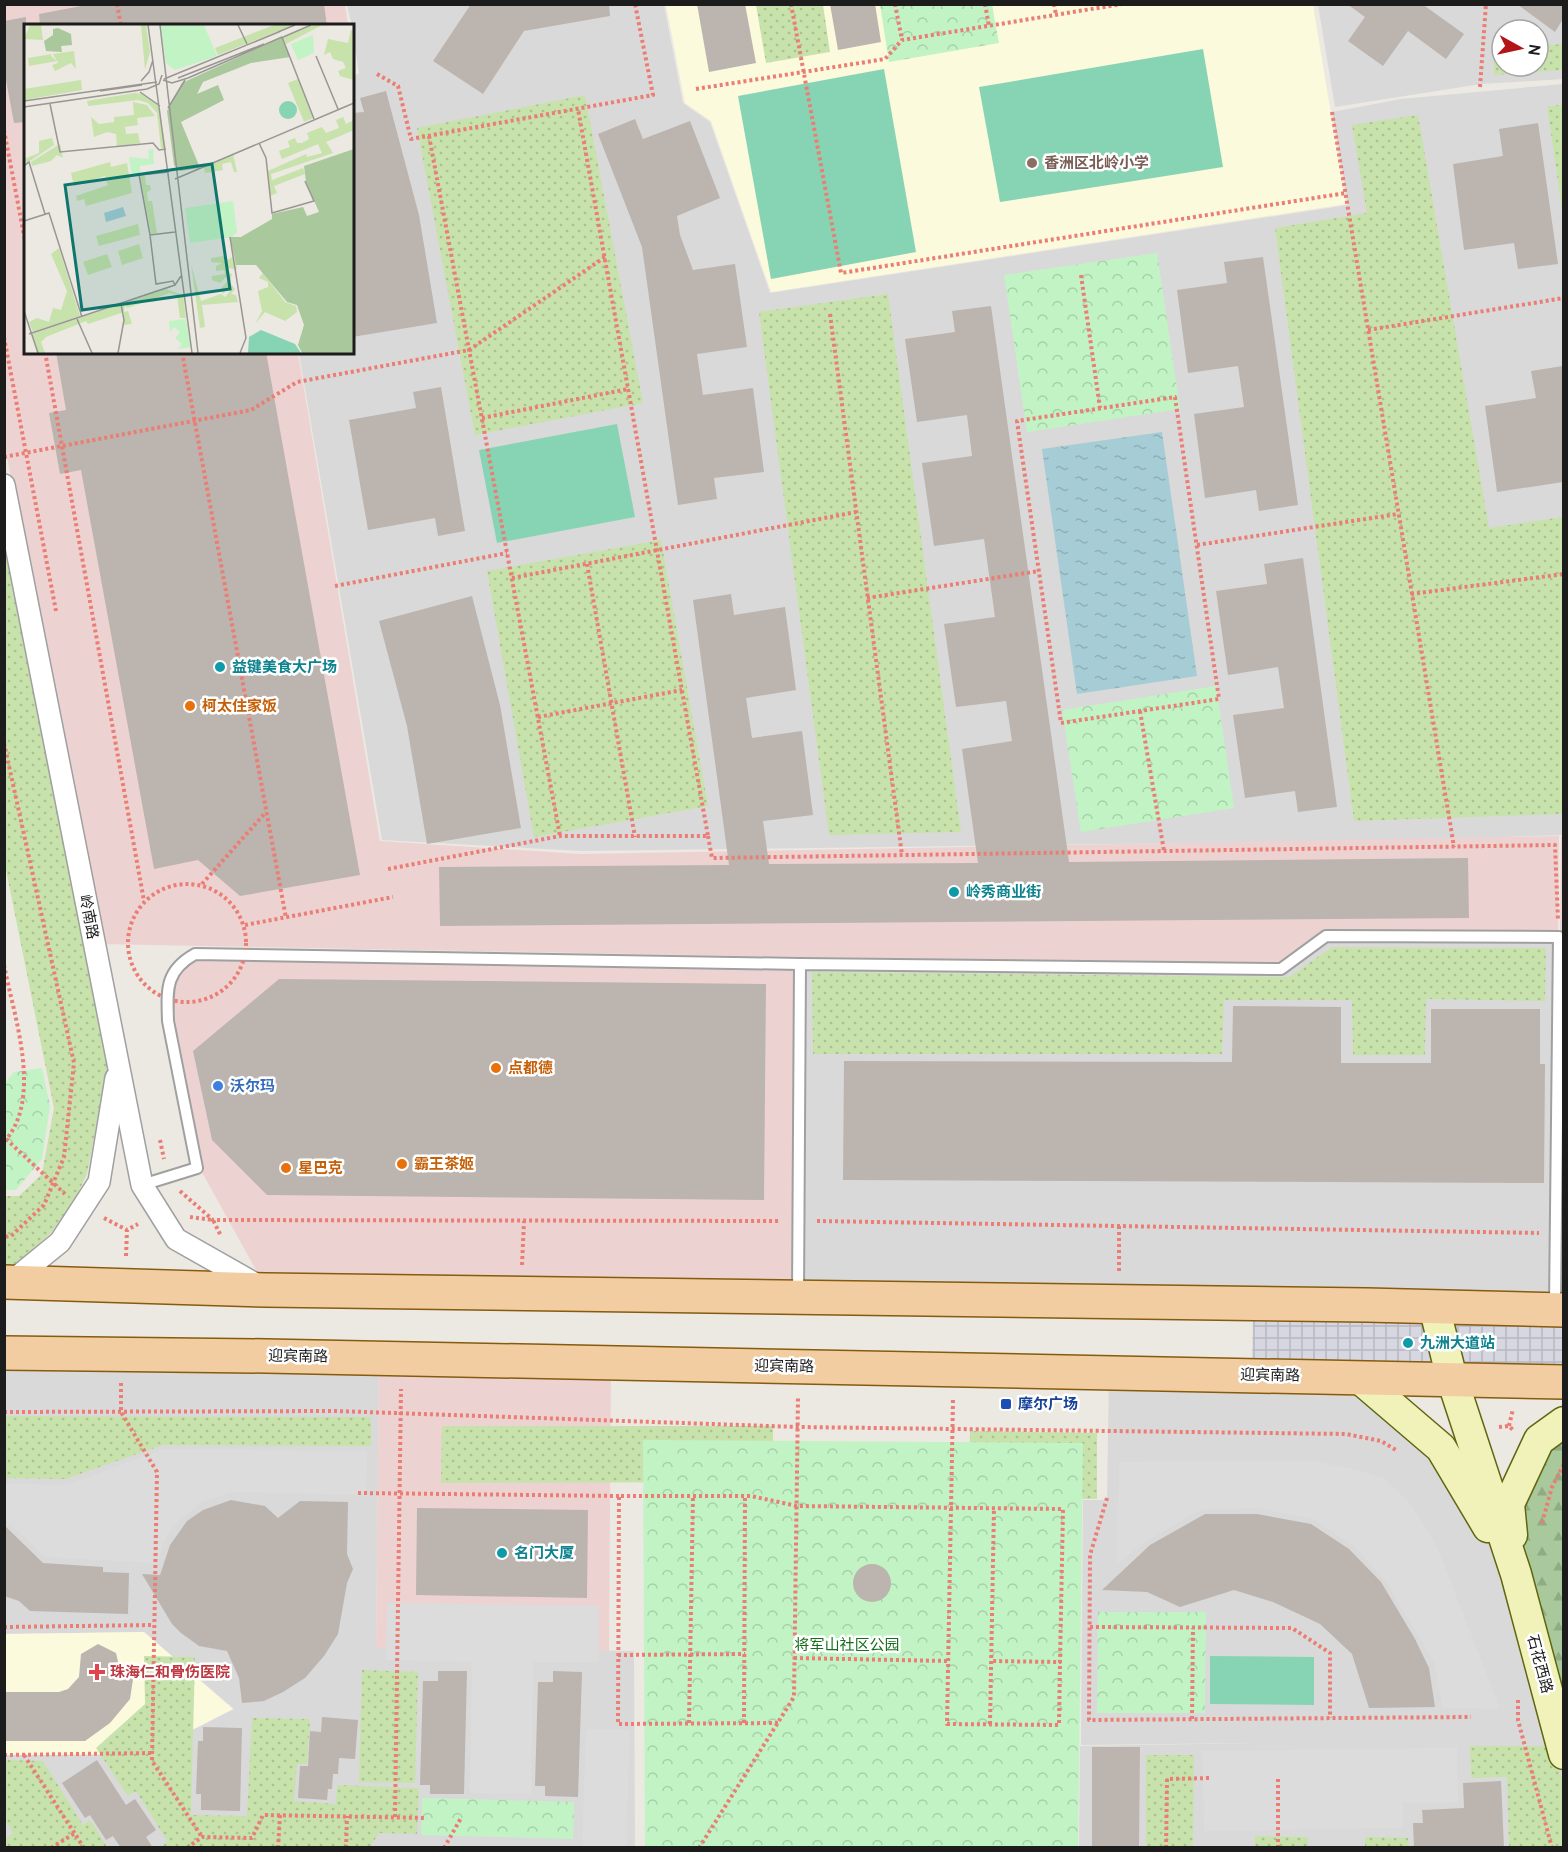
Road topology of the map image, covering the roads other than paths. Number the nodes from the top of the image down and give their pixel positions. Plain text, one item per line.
1 (4, 485) edge
2 (800, 964) junction
3 (118, 1066) junction
4 (142, 1185) junction
5 (8, 1282) edge
6 (266, 1290) junction
7 (798, 1298) junction
8 (1434, 1306) junction
9 (1559, 1310) edge
10 (4, 1353) edge
11 (1358, 1377) junction
12 (1452, 1379) junction
13 (1563, 1382) edge
14 (1563, 1422) edge
15 (1516, 1574) junction
16 (1563, 1754) edge

1 - 3 street, 岭南路
2 - 4 lane
2 - 7 lane
2 - 9 lane
3 - 4 street, 岭南路
3 - 5 street
4 - 6 street, 岭南路
5 - 6 main road
6 - 7 main road
7 - 8 main road
8 - 9 main road
8 - 12 main road
10 - 11 main road, 迎宾南路
11 - 12 main road, 迎宾南路
11 - 15 main road
12 - 13 main road, 迎宾南路
12 - 15 main road
14 - 15 main road
15 - 16 main road, 石花西路

